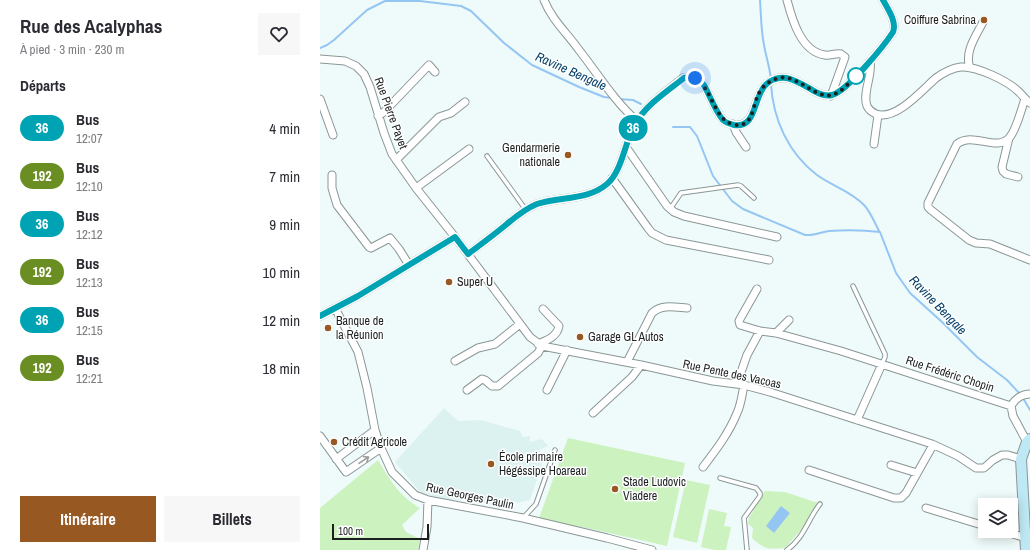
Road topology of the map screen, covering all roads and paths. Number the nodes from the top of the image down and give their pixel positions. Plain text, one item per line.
1 (544, 0) edge
2 (787, 0) edge
3 (883, 0) edge
4 (983, 22) dead end
5 (320, 59) edge
6 (870, 61) junction
7 (970, 68) junction
8 (435, 72) dead end
9 (831, 96) junction
10 (320, 99) edge
11 (1028, 101) edge
12 (465, 102) dead end
13 (878, 115) junction
14 (378, 116) junction
15 (637, 121) junction
16 (733, 124) junction
17 (333, 135) dead end
18 (1009, 138) junction
19 (874, 144) dead end
20 (746, 146) dead end
21 (626, 147) junction
22 (469, 149) dead end
23 (487, 156) dead end
24 (396, 160) junction
25 (332, 175) dead end
26 (1018, 177) dead end
27 (612, 178) junction
28 (416, 188) junction
29 (754, 198) dead end
30 (670, 209) junction
31 (526, 210) junction
32 (455, 237) junction
33 (777, 237) dead end
34 (468, 254) junction
35 (769, 260) dead end
36 (1030, 260) edge
37 (409, 264) junction
38 (853, 286) dead end
39 (757, 289) dead end
40 (335, 308) junction
41 (543, 308) dead end
42 (686, 308) dead end
43 (320, 316) edge
44 (790, 320) dead end
45 (520, 324) junction
46 (760, 331) junction
47 (776, 333) junction
48 (540, 345) junction
49 (567, 350) junction
50 (455, 361) dead end
51 (627, 362) junction
52 (882, 364) junction
53 (641, 365) junction
54 (741, 385) junction
55 (467, 390) dead end
56 (547, 390) dead end
57 (1028, 394) edge
58 (1012, 404) junction
59 (593, 413) dead end
60 (857, 420) junction
61 (375, 430) junction
62 (320, 436) edge
63 (1028, 441) edge
64 (933, 445) junction
65 (381, 448) junction
66 (554, 450) dead end
67 (336, 458) junction
68 (1021, 459) junction
69 (892, 465) dead end
70 (703, 467) dead end
71 (809, 470) dead end
72 (917, 473) junction
73 (720, 478) dead end
74 (428, 500) junction
75 (820, 504) dead end
76 (926, 508) dead end
77 (524, 518) junction
78 (978, 524) edge
79 (1018, 536) edge
80 (1026, 538) junction
81 (423, 550) edge
82 (652, 550) edge
83 (747, 550) edge
84 (787, 550) edge
85 (1026, 550) edge

1 - 15 street
2 - 9 street
3 - 6 street
4 - 7 street
5 - 14 street, Rue Pierre Payet
6 - 9 street
6 - 13 street
7 - 11 street
7 - 13 street
8 - 14 street
9 - 16 street
10 - 17 street
11 - 18 street
12 - 24 street
13 - 19 street
14 - 24 street, Rue Pierre Payet
15 - 16 street
15 - 21 street
16 - 20 street
18 - 26 street
18 - 36 street
21 - 27 street
21 - 30 street
22 - 28 street
23 - 31 lane
24 - 28 street, Rue Pierre Payet
25 - 37 street
27 - 31 street
27 - 35 street
28 - 32 street, Rue Pierre Payet
29 - 30 lane
30 - 33 street
31 - 34 street
32 - 34 street, Rue Pierre Payet
32 - 37 street
34 - 45 street
37 - 40 street
38 - 52 lane
39 - 46 street, Rue Frédéric Chopin
40 - 43 street
40 - 61 street, Rue Georges Paulin
41 - 48 street
42 - 51 street
44 - 47 street
45 - 48 street
45 - 50 street
46 - 47 street, Rue Frédéric Chopin
46 - 54 street
47 - 52 street, Rue Frédéric Chopin
48 - 49 street, Rue Pente des Vacoas
48 - 55 street
49 - 51 street, Rue Pente des Vacoas
49 - 56 street
51 - 53 street, Rue Pente des Vacoas
52 - 58 street, Rue Frédéric Chopin
52 - 60 street
53 - 54 street, Rue Pente des Vacoas
53 - 59 street
54 - 60 street, Rue Pente des Vacoas
54 - 70 street
57 - 58 street
58 - 63 street
60 - 64 street, Rue Pente des Vacoas
61 - 65 street, Rue Georges Paulin
61 - 67 street
62 - 67 street
63 - 68 main road
64 - 68 street, Rue Pente des Vacoas
64 - 72 street
67 -> 65 street
65 - 74 street, Rue Georges Paulin
66 - 77 lane
68 - 80 main road
69 - 72 street
71 - 72 street
73 - 83 lane
74 - 77 street, Rue Georges Paulin
74 - 81 street
75 - 84 lane
76 - 78 street
77 - 82 street, Rue Georges Paulin
79 - 80 street
80 - 85 main road

